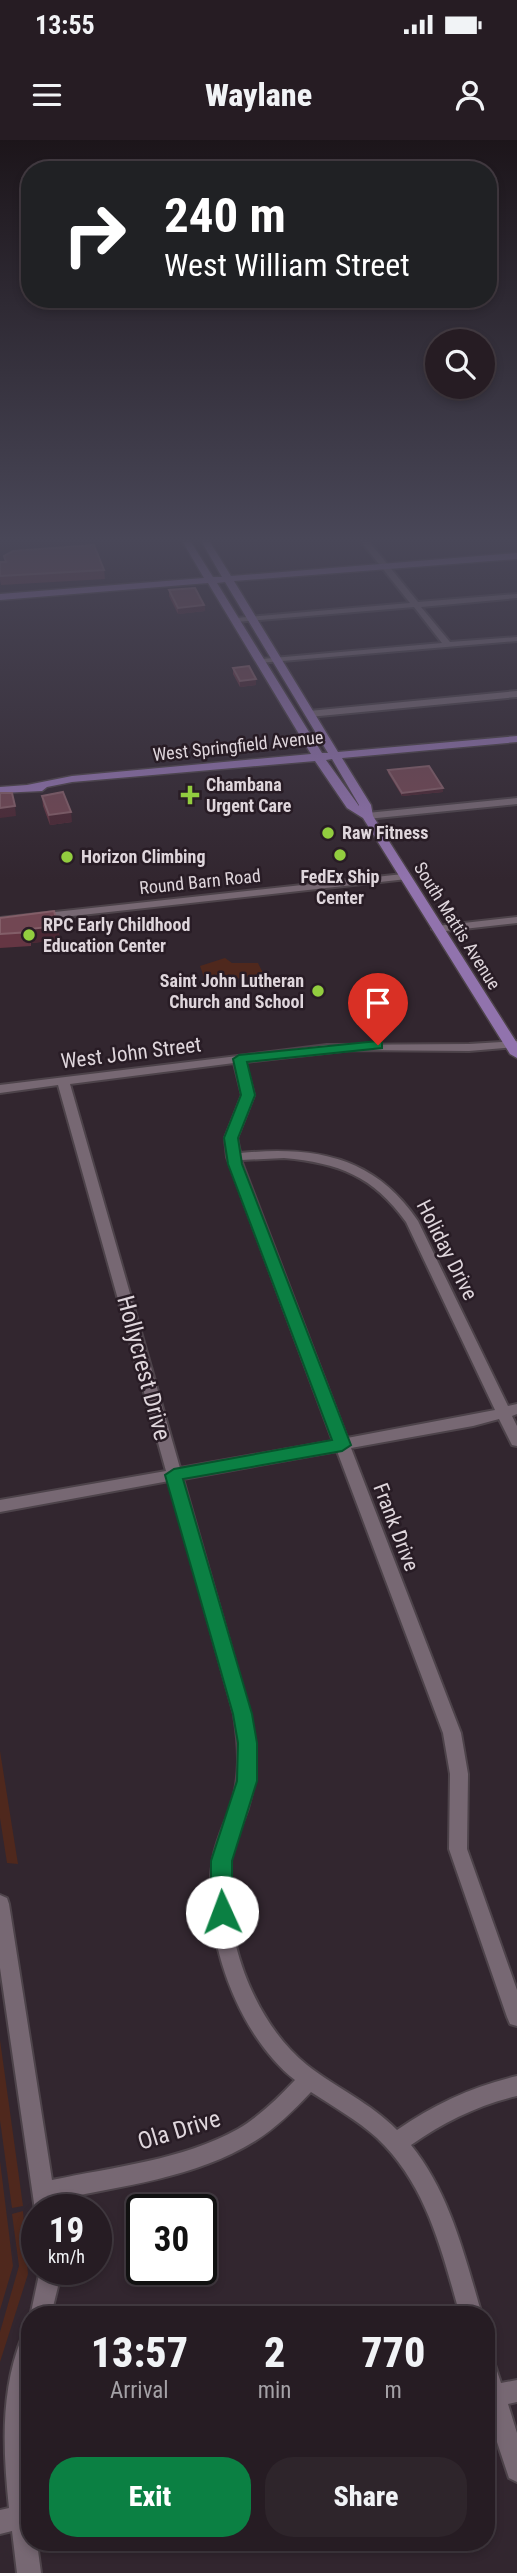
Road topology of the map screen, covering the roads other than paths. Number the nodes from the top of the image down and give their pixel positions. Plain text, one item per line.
1 (257, 653) edge
2 (271, 653) edge
3 (362, 653) edge
4 (276, 660) junction
5 (262, 661) junction
6 (517, 694) edge
7 (309, 714) junction
8 (517, 739) edge
9 (336, 757) junction
10 (319, 759) junction
11 (126, 764) dead end
12 (146, 772) junction
13 (32, 787) junction
14 (0, 790) edge
15 (517, 801) edge
16 (367, 816) junction
17 (403, 877) junction
18 (517, 920) edge
19 (0, 921) edge
20 (437, 929) junction
21 (515, 1048) edge
22 (239, 1059) junction
23 (63, 1081) junction
24 (0, 1089) edge
25 (233, 1157) junction
26 (510, 1412) edge
27 (517, 1441) edge
28 (342, 1445) junction
29 (174, 1475) junction
30 (0, 1506) edge
31 (0, 1904) edge
32 (517, 2017) edge
33 (310, 2079) junction
34 (517, 2086) edge
35 (396, 2143) junction
36 (43, 2194) edge
37 (68, 2194) edge
38 (47, 2285) edge
39 (42, 2306) edge
40 (468, 2306) edge
41 (21, 2378) edge
42 (517, 2390) edge
43 (495, 2396) edge
44 (495, 2411) edge
45 (517, 2470) edge
46 (17, 2518) edge
47 (21, 2536) edge
48 (24, 2551) edge
49 (29, 2573) edge

1 - 5 main road, South Mattis Avenue
2 - 4 main road, South Mattis Avenue
3 - 4 street
4 - 5 street
4 - 7 main road, South Mattis Avenue
5 - 10 main road, South Mattis Avenue
6 - 7 street
7 - 9 main road, South Mattis Avenue
8 - 9 main road, West Springfield Avenue
9 - 10 main road, West Springfield Avenue
9 - 16 main road, South Mattis Avenue
10 - 12 main road, West Springfield Avenue
10 - 13 main road, West Springfield Avenue
10 - 16 main road, South Mattis Avenue
11 - 12 main road
12 - 13 main road, West Springfield Avenue
13 - 14 main road, West Springfield Avenue
15 - 16 street
16 - 17 main road, South Mattis Avenue
17 - 19 street, Round Barn Road
17 - 20 main road, South Mattis Avenue
18 - 20 street
20 - 21 main road, South Mattis Avenue
21 - 22 street, West John Street
22 - 23 street, West John Street
22 - 25 street, Frank Drive
23 - 24 street, West John Street
23 - 29 street, Hollycrest Drive
25 - 26 street, Holiday Drive
25 - 28 street, Frank Drive
26 - 27 street, Holiday Drive
26 - 28 street
28 - 29 street
28 - 32 street, Frank Drive
29 - 30 street
29 - 33 street, Hollycrest Drive
31 - 36 street
33 - 35 street, Hollycrest Drive
33 - 37 street, Ola Drive
34 - 35 street
35 - 40 street, Hollycrest Drive
38 - 39 street
41 - 46 street
42 - 43 street
44 - 45 street
46 - 47 street
48 - 49 street

